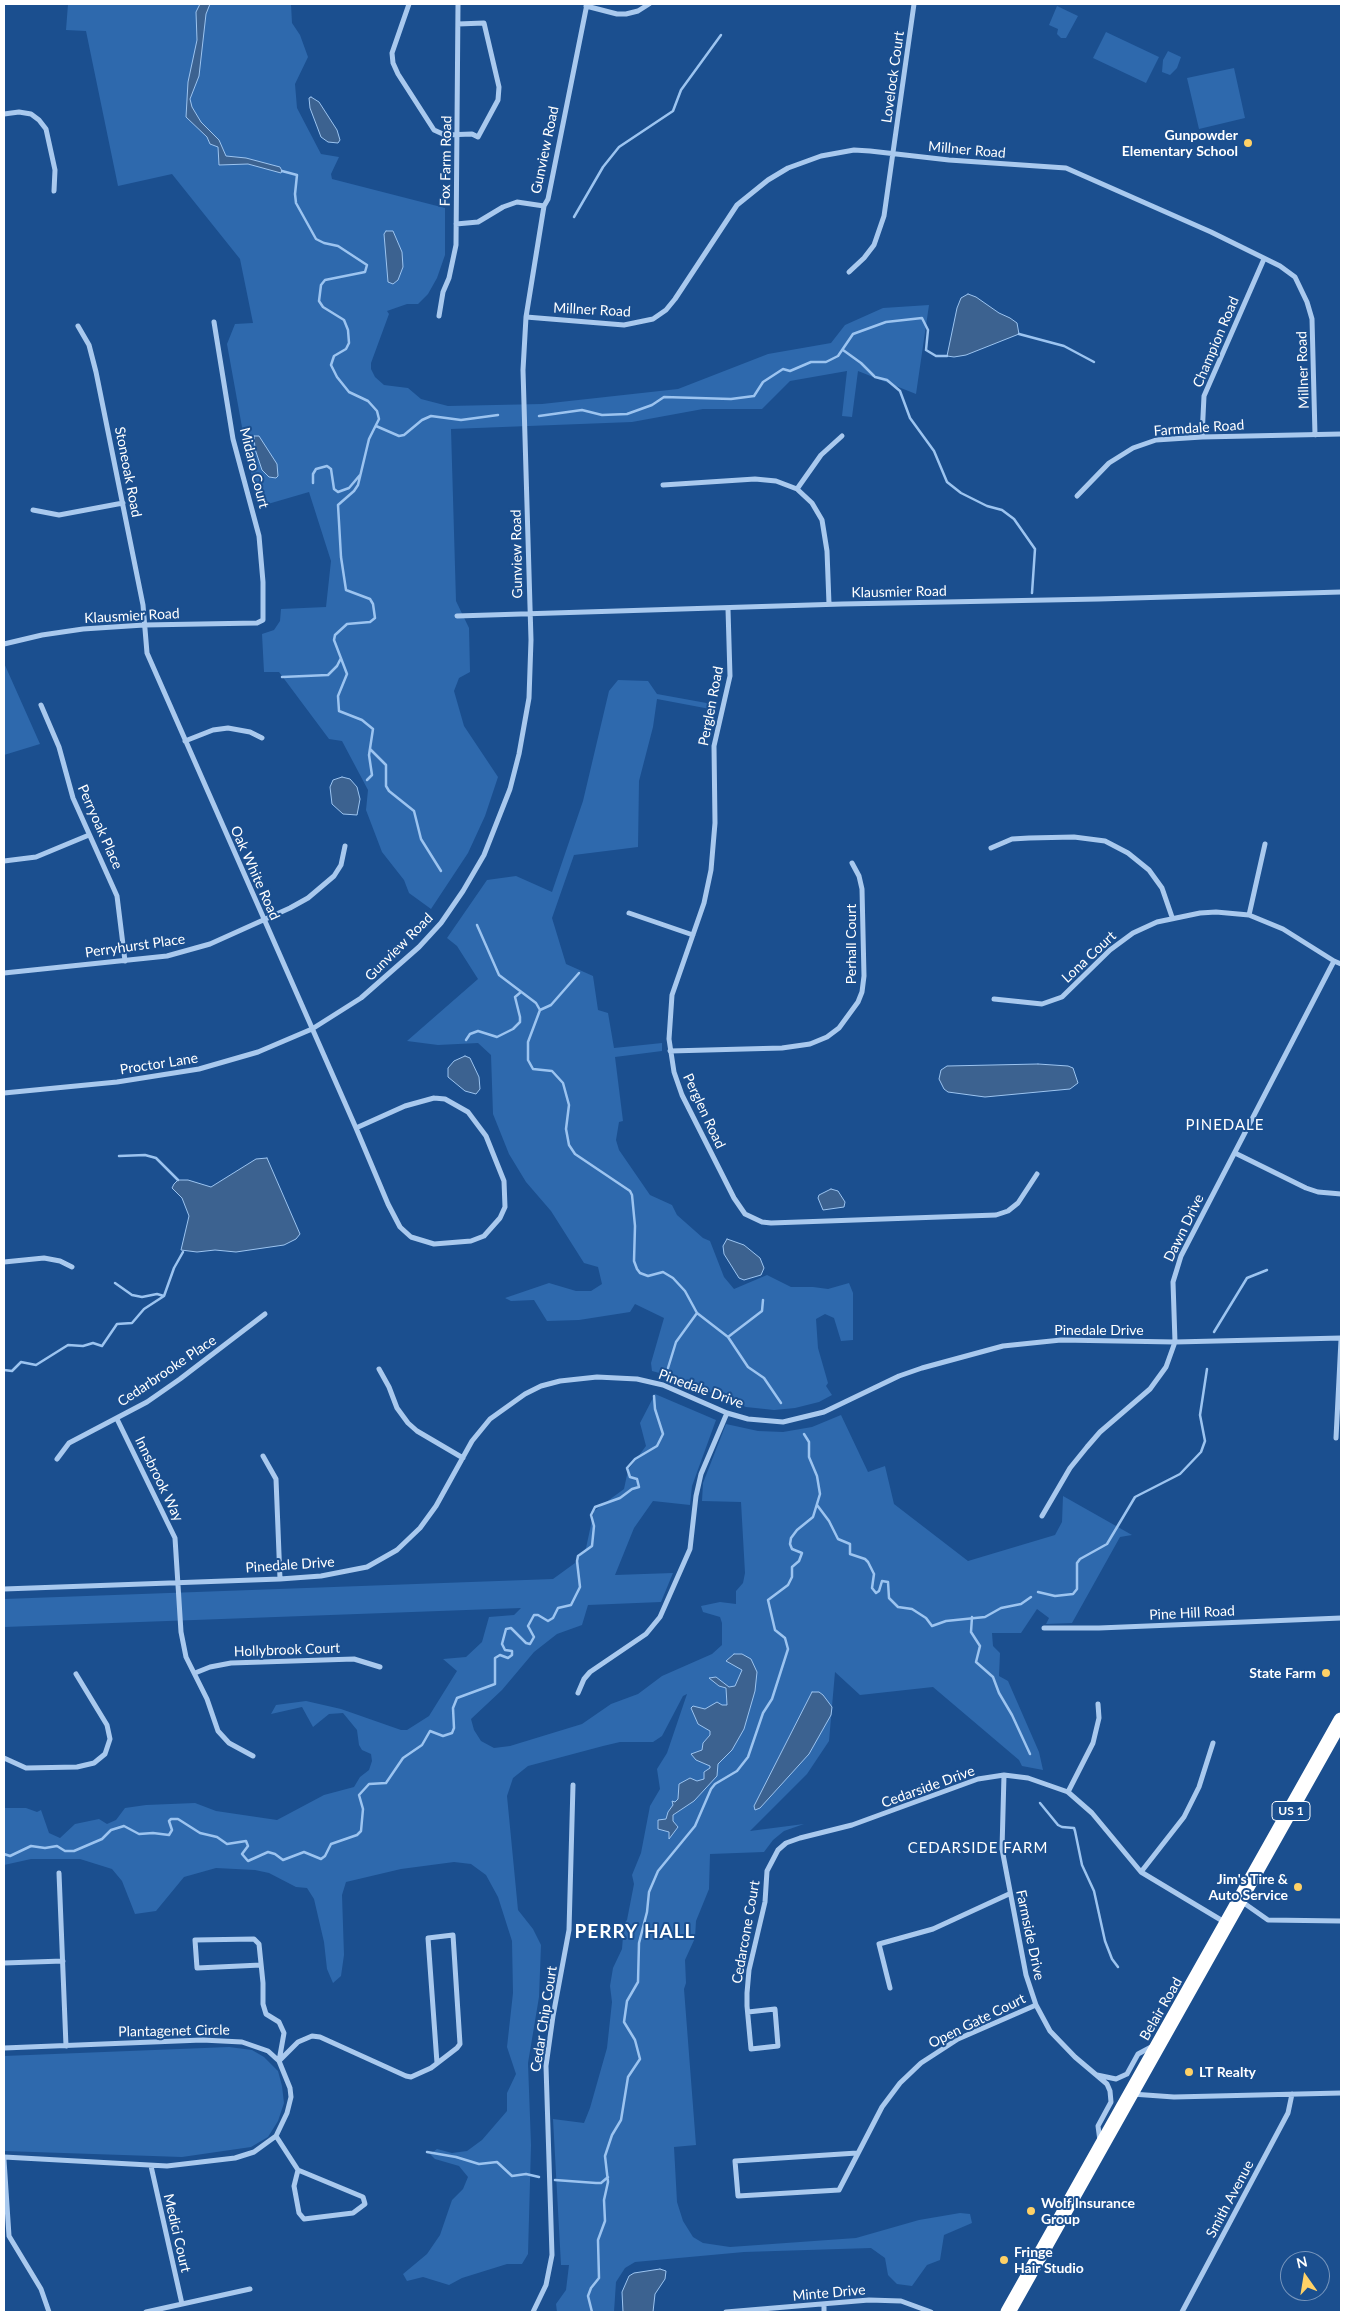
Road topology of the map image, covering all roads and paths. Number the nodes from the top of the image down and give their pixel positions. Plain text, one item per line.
1 (409, 4) edge
2 (458, 4) edge
3 (649, 4) edge
4 (914, 4) edge
5 (586, 5) edge
6 (458, 24) junction
7 (4, 114) edge
8 (458, 134) junction
9 (894, 153) junction
10 (54, 191) dead end
11 (544, 206) junction
12 (456, 224) junction
13 (1264, 258) junction
14 (849, 272) dead end
15 (439, 316) dead end
16 (526, 318) junction
17 (214, 322) dead end
18 (78, 326) dead end
19 (1341, 434) edge
20 (1315, 435) junction
21 (842, 436) dead end
22 (1202, 437) junction
23 (663, 485) dead end
24 (797, 489) junction
25 (1077, 496) dead end
26 (123, 503) junction
27 (33, 510) dead end
28 (1341, 592) edge
29 (829, 604) junction
30 (728, 609) junction
31 (530, 615) junction
32 (457, 616) dead end
33 (263, 620) joint
34 (144, 625) junction
35 (4, 644) edge
36 (41, 705) dead end
37 (262, 738) dead end
38 (185, 741) junction
39 (89, 835) junction
40 (1264, 844) dead end
41 (345, 846) dead end
42 (991, 848) dead end
43 (4, 861) edge
44 (852, 863) dead end
45 (629, 913) dead end
46 (1249, 915) junction
47 (1172, 917) junction
48 (264, 920) junction
49 (693, 935) junction
50 (125, 961) junction
51 (1334, 961) junction
52 (1341, 964) edge
53 (4, 973) edge
54 (994, 999) dead end
55 (312, 1028) junction
56 (670, 1051) junction
57 (4, 1093) edge
58 (356, 1128) junction
59 (1235, 1153) junction
60 (1036, 1174) dead end
61 (1341, 1194) edge
62 (4, 1262) edge
63 (72, 1267) dead end
64 (265, 1314) dead end
65 (1341, 1339) edge
66 (1175, 1342) junction
67 (379, 1369) dead end
68 (727, 1412) junction
69 (117, 1419) junction
70 (1336, 1438) dead end
71 (263, 1456) dead end
72 (463, 1458) junction
73 (57, 1459) dead end
74 (1042, 1516) dead end
75 (280, 1579) junction
76 (178, 1582) junction
77 (4, 1589) edge
78 (1341, 1618) edge
79 (1044, 1628) dead end
80 (380, 1667) dead end
81 (194, 1673) junction
82 (76, 1674) dead end
83 (578, 1693) dead end
84 (1098, 1704) dead end
85 (1341, 1720) edge
86 (1213, 1743) dead end
87 (253, 1756) dead end
88 (4, 1758) edge
89 (1004, 1775) junction
90 (573, 1786) dead end
91 (1068, 1792) junction
92 (773, 1858) joint
93 (1141, 1872) junction
94 (59, 1873) dead end
95 (1009, 1894) junction
96 (1241, 1901) junction
97 (1341, 1921) edge
98 (1228, 1924) junction
99 (63, 1961) junction
100 (4, 1963) edge
101 (261, 1965) junction
102 (890, 1988) dead end
103 (1036, 2005) junction
104 (748, 2012) junction
105 (1160, 2043) junction
106 (66, 2046) junction
107 (4, 2048) edge
108 (278, 2061) junction
109 (437, 2063) junction
110 (1096, 2075) junction
111 (1341, 2092) edge
112 (1132, 2094) junction
113 (1292, 2094) junction
114 (276, 2136) junction
115 (1101, 2149) junction
116 (857, 2153) junction
117 (4, 2159) edge
118 (151, 2166) junction
119 (298, 2170) junction
120 (250, 2289) dead end
121 (182, 2304) junction
122 (824, 2304) junction
123 (47, 2312) edge
124 (146, 2312) edge
125 (533, 2312) edge
126 (726, 2312) edge
127 (824, 2312) edge
128 (931, 2312) edge
129 (1008, 2312) edge
130 (1182, 2312) edge

1 - 8 street
2 - 6 street, Fox Farm Road
3 - 5 street
4 - 9 street, Lovelock Court
5 - 11 street, Gunview Road
6 - 8 street, Fox Farm Road
6 - 8 street
7 - 10 street
8 - 12 street, Fox Farm Road
9 - 13 street, Millner Road
9 - 14 street, Lovelock Court
9 - 16 street, Millner Road
11 - 12 street
11 - 16 street, Gunview Road
12 - 15 street, Fox Farm Road
13 - 20 street, Millner Road
13 - 22 street, Champion Road
16 - 31 street, Gunview Road
17 - 33 street, Midaro Court
18 - 26 street, Stoneoak Road
19 - 20 street, Farmdale Road
20 - 22 street, Farmdale Road
21 - 24 street
22 - 25 street, Farmdale Road
23 - 24 street
24 - 29 street
26 - 27 street
26 - 34 street, Stoneoak Road
28 - 29 street, Klausmier Road
29 - 30 street, Klausmier Road
30 - 31 street, Klausmier Road
30 - 49 street, Perglen Road
31 - 32 street, Klausmier Road
31 - 55 street, Gunview Road
33 - 34 street, Klausmier Road
34 - 35 street, Klausmier Road
34 - 38 street, Oak White Road
36 - 39 street, Perryoak Place
37 - 38 street
38 - 48 street, Oak White Road
39 - 43 street
39 - 50 street, Perryoak Place
40 - 46 street
41 - 48 street, Perryhurst Place
42 - 47 street
44 - 56 street, Perhall Court
45 - 49 street
46 - 47 street, Lona Court
46 - 51 street, Lona Court
47 - 54 street, Lona Court
48 - 50 street, Perryhurst Place
48 - 55 street, Oak White Road
49 - 56 street, Perglen Road
50 - 53 street, Perryhurst Place
51 - 52 street, Lona Court
51 - 59 street, Dawn Drive
55 - 57 street, Proctor Lane
55 - 58 street, Oak White Road
56 - 60 street, Perglen Road
58 - 58 street, Oak White Road
59 - 61 street
59 - 66 street, Dawn Drive
62 - 63 street
64 - 69 street, Cedarbrooke Place
65 - 66 street, Pinedale Drive
65 - 70 street
66 - 68 street, Pinedale Drive
66 - 74 street, Dawn Drive
67 - 72 street
68 - 72 street, Pinedale Drive
68 - 83 street
69 - 73 street, Cedarbrooke Place
69 - 76 street, Innsbrook Way
71 - 75 street
72 - 75 street, Pinedale Drive
75 - 76 street, Pinedale Drive
76 - 77 street, Pinedale Drive
76 - 81 street, Innsbrook Way
78 - 79 street, Pine Hill Road
80 - 81 street, Hollybrook Court
81 - 87 street, Innsbrook Way
82 - 88 street
84 - 91 street
85 - 96 highway, Belair Road / US 1
86 - 93 street
89 - 91 street, Cedarside Drive
89 - 92 street, Cedarside Drive
89 - 95 street, Farmside Drive
90 - 125 street, Cedar Chip Court
91 - 93 street, Cedarside Drive
92 - 104 street, Cedarcone Court
93 - 98 street, Cedarside Drive
94 - 99 street
95 - 102 street
95 - 103 street, Farmside Drive
96 - 97 street
96 - 98 highway, Belair Road / US 1
98 - 105 highway, Belair Road / US 1
99 - 100 street
99 - 106 street
101 - 101 street
101 - 108 street
103 - 110 street, Farmside Drive
103 - 116 street, Open Gate Court
104 - 104 street, Cedarcone Court
105 - 110 street
105 - 112 highway, Belair Road / US 1
106 - 107 street, Plantagenet Circle
106 - 108 street, Plantagenet Circle
108 - 109 street
108 - 114 street
109 - 109 street
110 - 115 street, Farmside Drive
111 - 113 street
112 - 113 street
112 - 115 highway, Belair Road / US 1
113 - 130 street, Smith Avenue
114 - 118 street
114 - 119 street
115 - 129 highway, Belair Road / US 1
116 - 116 street, Open Gate Court
117 - 118 street
117 - 123 street
118 - 121 street, Medici Court
119 - 119 street
120 - 121 street
121 - 124 street
122 - 126 street, Minte Drive
122 - 127 street
122 - 128 street, Minte Drive

